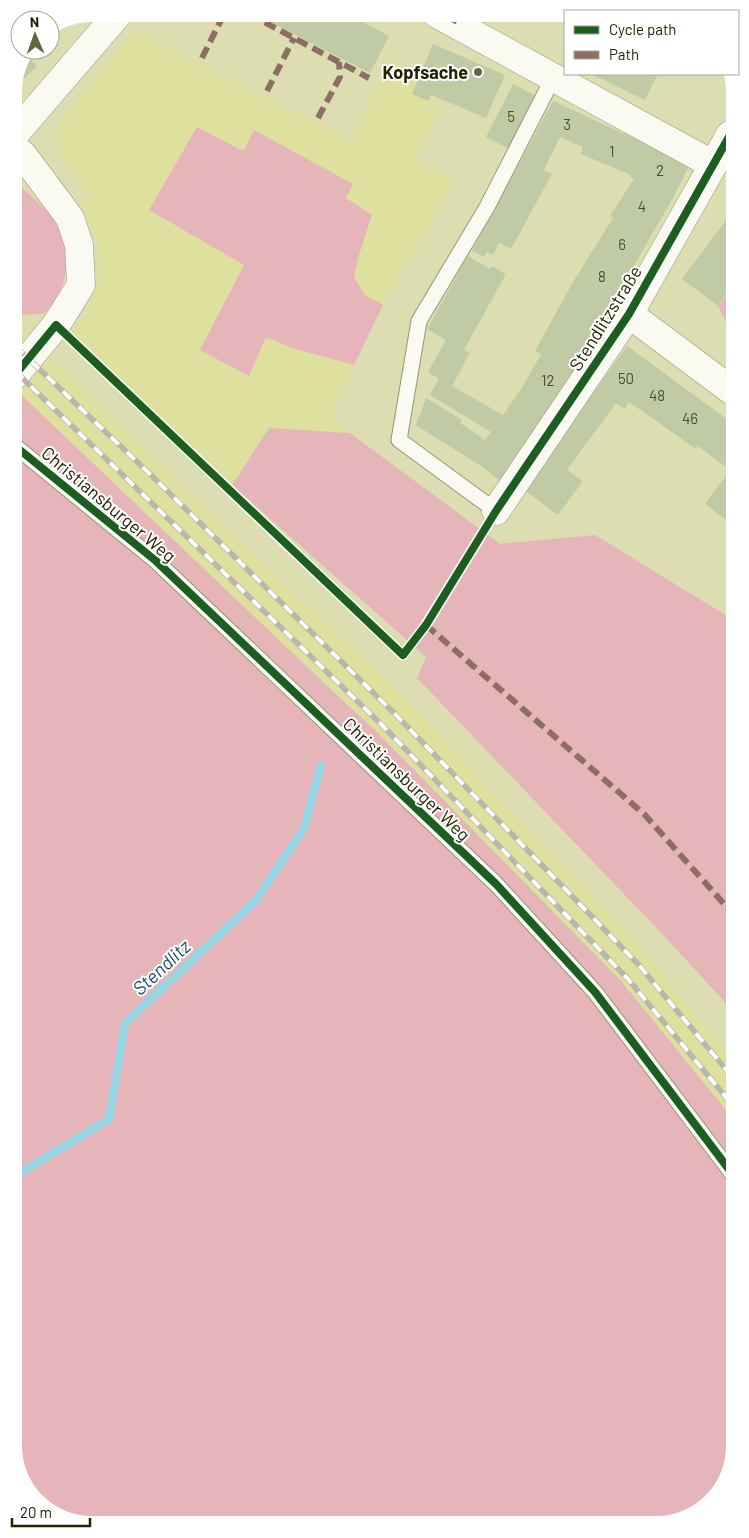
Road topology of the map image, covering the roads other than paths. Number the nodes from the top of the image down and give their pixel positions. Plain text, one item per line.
1 (111, 22) edge
2 (453, 23) edge
3 (553, 78) junction
4 (23, 125) edge
5 (726, 141) edge
6 (23, 155) edge
7 (712, 164) junction
8 (629, 314) junction
9 (23, 365) edge
10 (726, 386) edge
11 (23, 452) edge
12 (496, 511) joint
13 (726, 1165) edge

1 - 4 street
2 - 3 street
3 - 7 street
3 - 12 lane
5 - 7 street, Stendlitzstraße
6 - 9 street
7 - 8 street, Stendlitzstraße
8 - 10 street
8 - 12 street, Stendlitzstraße
11 - 13 lane, Christiansburger Weg

